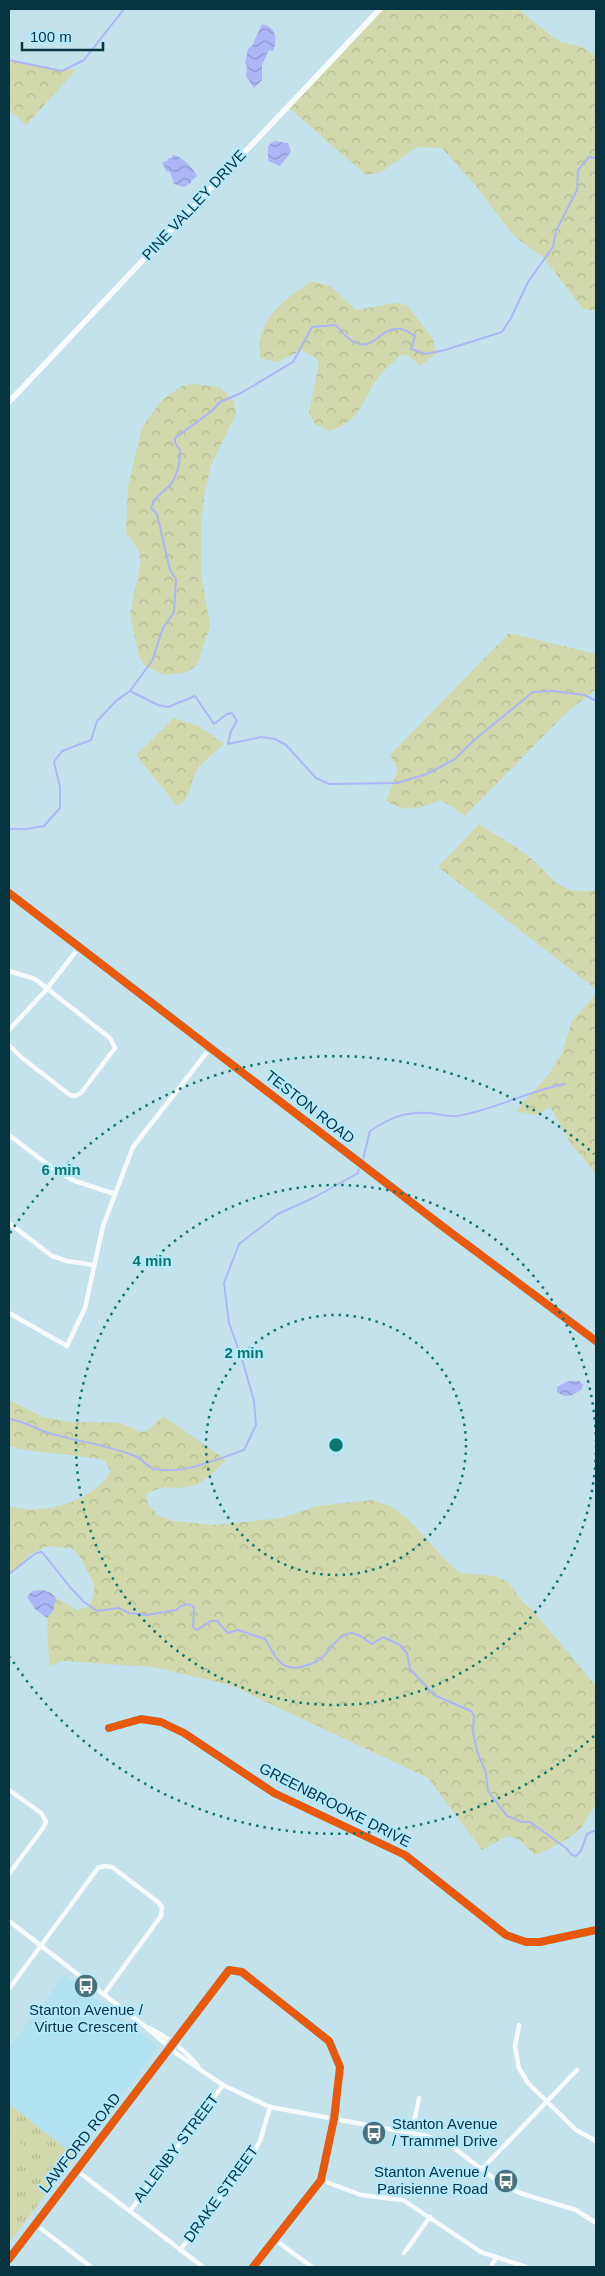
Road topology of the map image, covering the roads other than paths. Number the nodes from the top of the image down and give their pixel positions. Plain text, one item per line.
1 (380, 9) edge
2 (9, 402) edge
3 (9, 893) edge
4 (80, 946) junction
5 (9, 971) edge
6 (46, 990) junction
7 (9, 1030) edge
8 (9, 1045) edge
9 (210, 1047) junction
10 (9, 1135) edge
11 (115, 1194) junction
12 (9, 1223) edge
13 (94, 1265) junction
14 (9, 1313) edge
15 (596, 1341) edge
16 (109, 1728) dead end
17 (9, 1790) edge
18 (9, 1874) edge
19 (9, 1921) edge
20 (596, 1930) edge
21 (42, 1946) junction
22 (9, 1989) edge
23 (104, 1994) junction
24 (519, 2025) dead end
25 (171, 2046) junction
26 (577, 2070) dead end
27 (223, 2085) junction
28 (419, 2098) dead end
29 (546, 2101) junction
30 (270, 2107) junction
31 (334, 2119) junction
32 (412, 2132) junction
33 (596, 2141) edge
34 (482, 2169) junction
35 (76, 2170) junction
36 (321, 2180) junction
37 (130, 2211) junction
38 (430, 2217) junction
39 (596, 2223) edge
40 (35, 2224) junction
41 (274, 2239) junction
42 (180, 2250) junction
43 (404, 2253) dead end
44 (496, 2258) junction
45 (9, 2259) edge
46 (91, 2267) edge
47 (203, 2267) edge
48 (253, 2267) edge
49 (312, 2267) edge
50 (491, 2267) edge
51 (526, 2267) edge

1 - 2 street, PINE VALLEY DRIVE
3 - 4 street, TESTON ROAD
4 - 6 street
4 - 9 street, TESTON ROAD
5 - 6 street
6 - 7 street
6 - 8 street
9 - 11 street
9 - 15 street, TESTON ROAD
10 - 11 street
11 - 13 street
12 - 13 street
13 - 14 street
16 - 20 street, GREENBROOKE DRIVE
17 - 18 street
19 - 21 street
21 - 22 street
21 - 23 street
21 - 23 street
23 - 25 street
24 - 29 street
25 - 27 street
25 - 31 street
25 - 35 street, LAWFORD ROAD
26 - 29 street
27 - 30 street
27 - 37 street, ALLENBY STREET
28 - 32 street
29 - 33 street
29 - 34 street
30 - 31 street
30 - 42 street, DRAKE STREET
31 - 32 street
31 - 36 street
32 - 34 street
34 - 39 street
35 - 37 street
35 - 40 street, LAWFORD ROAD
36 - 38 street
36 - 41 street
37 - 42 street
38 - 43 street
38 - 44 street
40 - 45 street, LAWFORD ROAD
40 - 46 street
41 - 48 street
41 - 49 street
42 - 47 street
44 - 50 street
44 - 51 street

